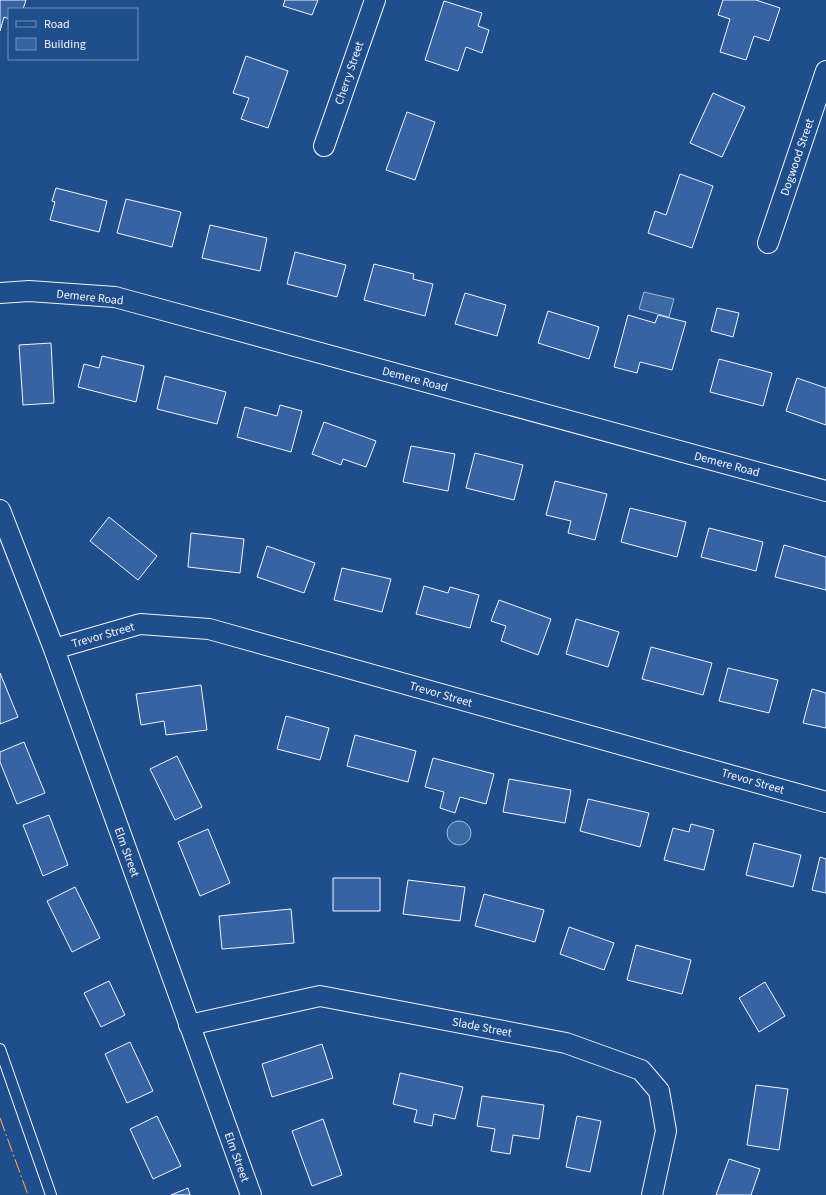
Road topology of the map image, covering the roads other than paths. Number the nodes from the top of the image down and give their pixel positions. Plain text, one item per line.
1 (375, 0) edge
2 (826, 71) edge
3 (324, 146) dead end
4 (768, 243) dead end
5 (0, 293) edge
6 (826, 491) edge
7 (1, 518) edge
8 (54, 649) junction
9 (826, 802) edge
10 (189, 1026) junction
11 (0, 1049) edge
12 (51, 1195) edge
13 (250, 1195) edge
14 (652, 1195) edge

1 - 3 street, Cherry Street
2 - 4 street, Dogwood Street
5 - 6 street, Demere Road
7 - 8 street, Elm Street
8 - 9 street, Trevor Street
8 - 10 street, Elm Street
10 - 13 street, Elm Street
10 - 14 street, Slade Street
11 - 12 lane

